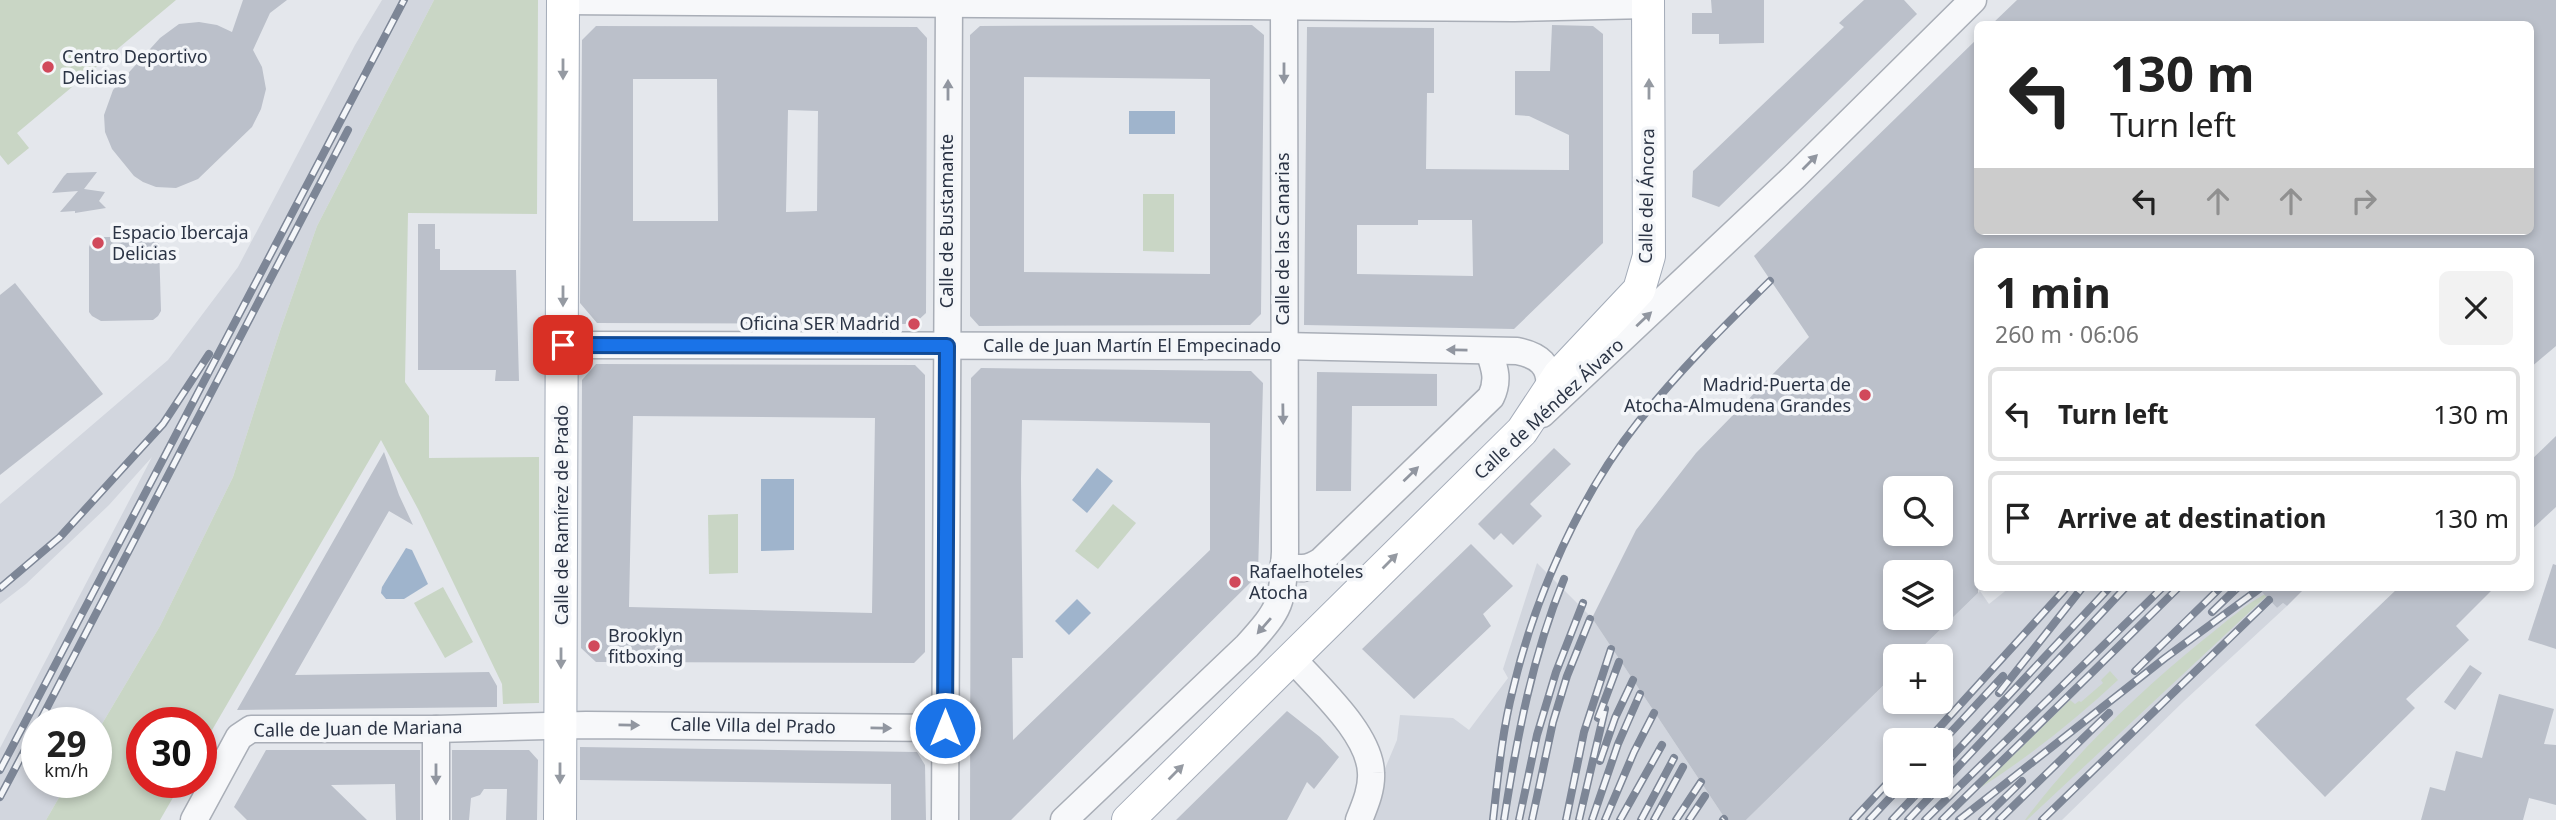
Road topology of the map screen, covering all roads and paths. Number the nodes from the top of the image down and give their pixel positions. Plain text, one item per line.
1 (563, 0) edge
2 (1973, 0) edge
3 (949, 2) edge
4 (1284, 3) edge
5 (1648, 3) edge
6 (563, 345) junction
7 (947, 346) junction
8 (1283, 346) junction
9 (1489, 351) junction
10 (1549, 389) junction
11 (1522, 431) junction
12 (1284, 563) junction
13 (1292, 658) junction
14 (561, 725) junction
15 (945, 728) junction
16 (436, 729) junction
17 (202, 816) edge
18 (436, 820) edge
19 (560, 820) edge
20 (945, 820) edge
21 (1064, 820) edge
22 (1128, 820) edge
23 (1359, 820) edge

1 - 3 street
1 -> 6 main road, Calle de Ramírez de Prado
11 -> 2 street, Calle de Méndez Álvaro
3 - 4 street
7 -> 3 street, Calle de Bustamante
4 - 5 street
4 -> 8 street, Calle de las Canarias
10 -> 5 main road, Calle del Áncora
6 - 7 street, Calle de Juan Martín El Empecinado
6 -> 14 main road, Calle de Ramírez de Prado
7 - 8 street, Calle de Juan Martín El Empecinado
7 - 15 street, Calle de Bustamante
9 -> 8 street, Calle de Juan Martín El Empecinado
8 -> 12 street, Calle de las Canarias
9 - 10 street, Calle de Juan Martín El Empecinado
12 -> 9 street
10 - 11 main road, Calle del Áncora
13 -> 11 main road, Calle de Méndez Álvaro
12 -> 21 street
22 -> 13 main road, Calle de Méndez Álvaro
13 - 23 street
14 -> 15 street, Calle Villa del Prado
14 - 16 street, Calle de Juan de Mariana
14 -> 19 main road, Calle de Ramírez de Prado
15 - 20 street, Calle de Bustamante
16 - 17 street, Calle de Juan de Mariana
16 -> 18 street

